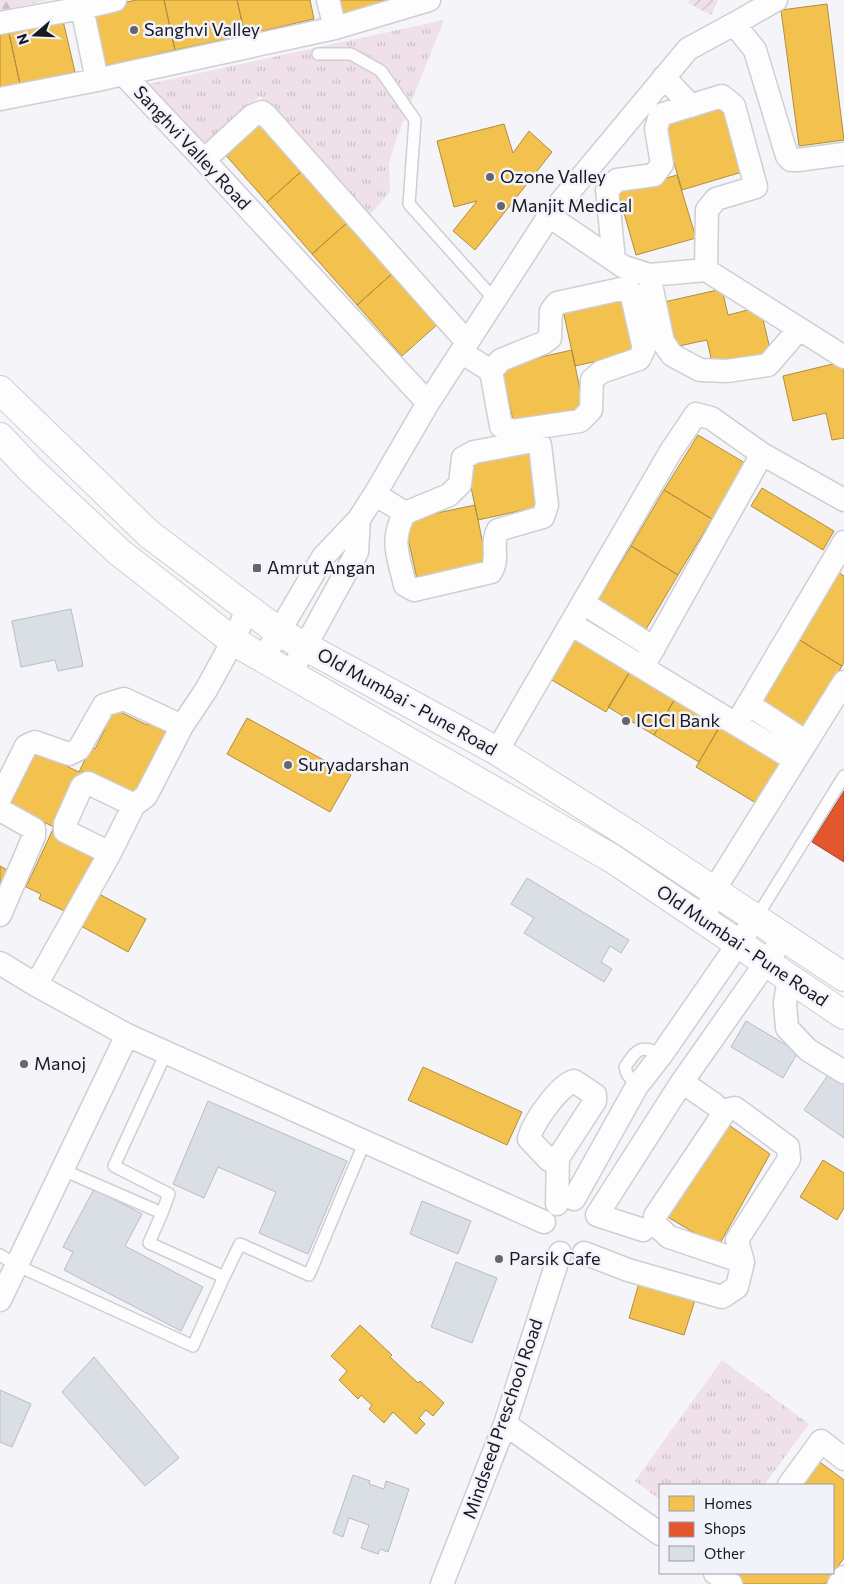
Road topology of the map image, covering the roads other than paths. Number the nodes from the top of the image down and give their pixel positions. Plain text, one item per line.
1 (115, 0) edge
2 (328, 0) edge
3 (429, 0) edge
4 (776, 0) edge
5 (82, 8) junction
6 (0, 23) edge
7 (734, 24) junction
8 (335, 28) junction
9 (318, 54) dead end
10 (123, 74) junction
11 (664, 77) junction
12 (97, 80) junction
13 (0, 99) edge
14 (691, 106) junction
15 (844, 154) edge
16 (204, 160) junction
17 (549, 216) junction
18 (614, 260) junction
19 (706, 270) junction
20 (649, 276) junction
21 (494, 299) junction
22 (799, 329) junction
23 (464, 347) junction
24 (844, 357) edge
25 (492, 371) junction
26 (0, 390) edge
27 (428, 403) junction
28 (3, 447) edge
29 (762, 454) junction
30 (375, 494) junction
31 (844, 500) edge
32 (405, 513) junction
33 (359, 519) junction
34 (844, 542) edge
35 (583, 603) junction
36 (248, 608) junction
37 (571, 624) junction
38 (279, 632) junction
39 (233, 640) junction
40 (304, 646) junction
41 (654, 648) junction
42 (263, 659) junction
43 (643, 667) junction
44 (290, 674) junction
45 (844, 682) edge
46 (748, 704) junction
47 (737, 723) junction
48 (182, 726) junction
49 (497, 751) junction
50 (801, 751) junction
51 (844, 776) edge
52 (134, 805) junction
53 (3, 814) edge
54 (110, 853) junction
55 (714, 890) junction
56 (1, 910) edge
57 (756, 918) junction
58 (704, 922) junction
59 (784, 937) junction
60 (737, 944) junction
61 (0, 963) edge
62 (766, 963) junction
63 (844, 977) edge
64 (789, 978) junction
65 (36, 985) junction
66 (844, 1015) edge
67 (127, 1035) junction
68 (166, 1053) junction
69 (844, 1072) edge
70 (686, 1078) junction
71 (717, 1100) dead end
72 (365, 1141) junction
73 (558, 1158) dead end
74 (62, 1170) junction
75 (558, 1208) junction
76 (162, 1213) junction
77 (597, 1215) junction
78 (643, 1230) dead end
79 (560, 1253) junction
80 (584, 1253) junction
81 (8, 1260) edge
82 (743, 1262) junction
83 (224, 1278) junction
84 (0, 1300) edge
85 (505, 1424) junction
86 (844, 1459) edge
87 (790, 1484) edge
88 (659, 1533) edge
89 (844, 1577) edge
90 (442, 1584) edge
91 (839, 1584) edge

1 - 5 street
2 - 8 street
3 - 8 street, Sanghvi Valley Road
4 - 7 street
5 - 6 street
5 - 12 street
7 - 11 street
7 - 15 street
8 - 10 street, Sanghvi Valley Road
9 - 21 lane
10 - 12 street
10 - 16 street, Sanghvi Valley Road
11 - 14 street
11 - 17 street
12 - 13 street
14 - 18 street
14 - 19 street
16 - 23 street
16 - 27 street, Sanghvi Valley Road
17 - 18 street
17 - 21 street
18 - 20 street
19 - 20 street
19 - 22 street
20 - 22 street
21 - 23 street
22 - 24 street
23 - 25 street
23 - 27 street
25 - 25 street
26 - 36 main road, Old Mumbai - Pune Road
27 - 30 street
28 - 39 main road, Old Mumbai - Pune Road
29 - 31 street
29 - 35 street
29 - 41 street
30 - 32 street
30 - 33 street
32 - 32 street
33 - 38 street
33 - 40 street
34 - 46 street
35 - 37 street
35 - 41 street
36 - 38 main road, Old Mumbai - Pune Road
36 - 39 street
37 - 43 street
37 - 49 street
38 - 40 main road, Old Mumbai - Pune Road
38 - 42 street
39 - 42 main road, Old Mumbai - Pune Road
39 - 48 street
40 - 44 street
40 - 49 main road, Old Mumbai - Pune Road
41 - 43 street
42 - 44 main road, Old Mumbai - Pune Road
43 - 47 street
44 - 58 main road, Old Mumbai - Pune Road
45 - 50 street
46 - 47 street
46 - 50 street
47 - 50 street
48 - 52 street
48 - 53 street
49 - 55 main road, Old Mumbai - Pune Road
50 - 55 street
51 - 57 lane
52 - 54 street
52 - 54 street
53 - 56 street
54 - 65 street
55 - 57 main road, Old Mumbai - Pune Road
55 - 58 street
57 - 59 main road, Old Mumbai - Pune Road
57 - 60 street
58 - 60 main road, Old Mumbai - Pune Road
59 - 62 street
59 - 63 main road, Old Mumbai - Pune Road
60 - 62 main road, Old Mumbai - Pune Road
60 - 75 street
61 - 65 street
62 - 64 main road, Old Mumbai - Pune Road
62 - 70 street
64 - 66 main road, Old Mumbai - Pune Road
64 - 69 street
65 - 67 street
67 - 68 street
67 - 74 street
68 - 72 street
68 - 76 lane
70 - 71 street
70 - 77 street
72 - 75 street
72 - 83 lane
73 - 75 street
74 - 76 lane
74 - 81 street
75 - 77 street
75 - 79 street
76 - 83 lane
77 - 78 street
77 - 80 street
79 - 80 street
79 - 85 street, Mindseed Preschool Road
80 - 82 street
81 - 83 lane
81 - 84 street
82 - 82 street
85 - 88 street
85 - 90 street, Mindseed Preschool Road
86 - 87 street
89 - 91 street

